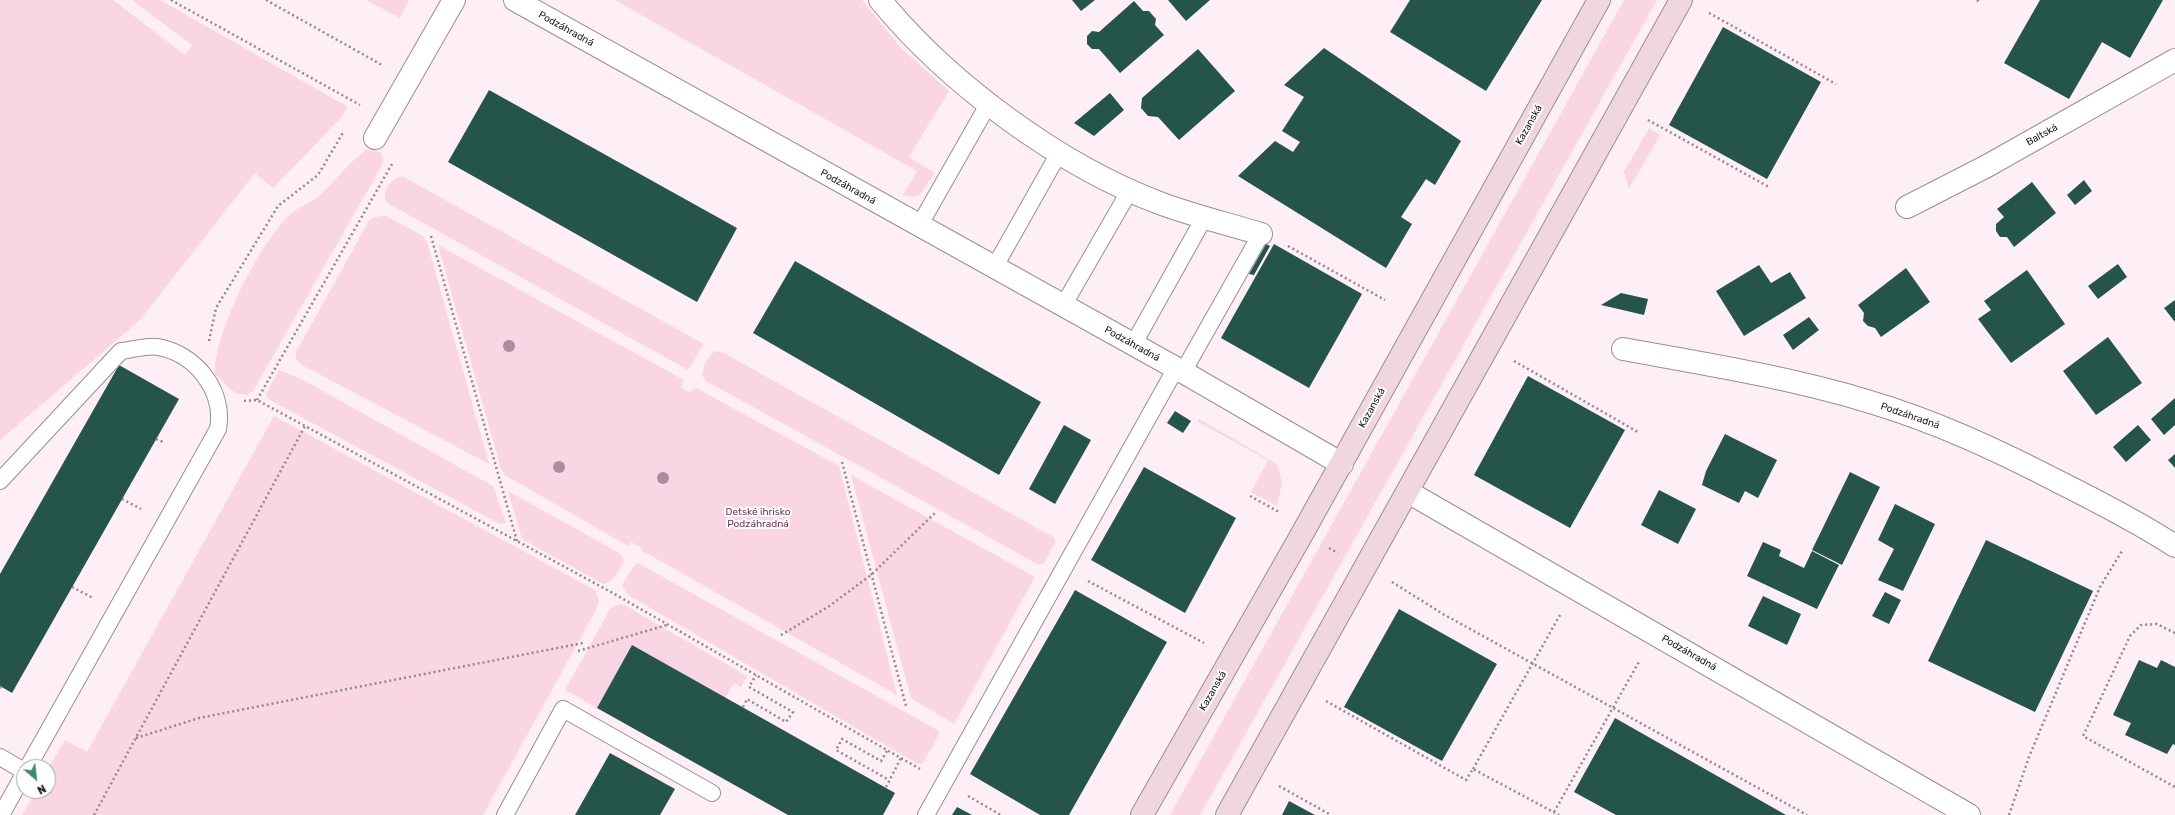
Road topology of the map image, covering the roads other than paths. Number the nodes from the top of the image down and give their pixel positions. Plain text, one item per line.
1 (454, 0) edge
2 (515, 0) edge
3 (880, 0) edge
4 (1599, 0) edge
5 (1680, 0) edge
6 (2175, 60) edge
7 (989, 103) junction
8 (375, 138) dead end
9 (1059, 153) junction
10 (1130, 190) junction
11 (1907, 207) dead end
12 (1204, 218) junction
13 (919, 226) junction
14 (1261, 234) joint
15 (994, 268) junction
16 (1064, 306) junction
17 (1133, 345) junction
18 (1622, 349) dead end
19 (1180, 370) junction
20 (1342, 464) junction
21 (0, 481) edge
22 (1408, 492) junction
23 (2175, 546) edge
24 (0, 757) edge
25 (33, 759) edge
26 (16, 766) edge
27 (16, 788) edge
28 (712, 793) dead end
29 (1, 815) edge
30 (505, 815) edge
31 (926, 815) edge
32 (1142, 815) edge
33 (1227, 815) edge
34 (1969, 815) edge

1 - 8 street
2 - 13 street, Podzáhradná
3 - 7 street
4 - 20 main road, Kazanská
5 - 22 main road
6 - 11 street, Baltská
7 - 9 street
7 - 13 lane
9 - 10 street
9 - 15 lane
10 - 12 street
10 - 16 lane
12 - 14 street
12 - 17 lane
13 - 15 street, Podzáhradná
14 - 19 lane
15 - 16 street, Podzáhradná
16 - 17 street, Podzáhradná
17 - 19 street, Podzáhradná
18 - 23 street, Podzáhradná
19 - 20 street, Podzáhradná
19 - 31 lane
20 - 32 main road, Kazanská
21 - 25 lane
22 - 33 main road
22 - 34 street, Podzáhradná
24 - 26 lane
27 - 29 lane
28 - 30 lane

